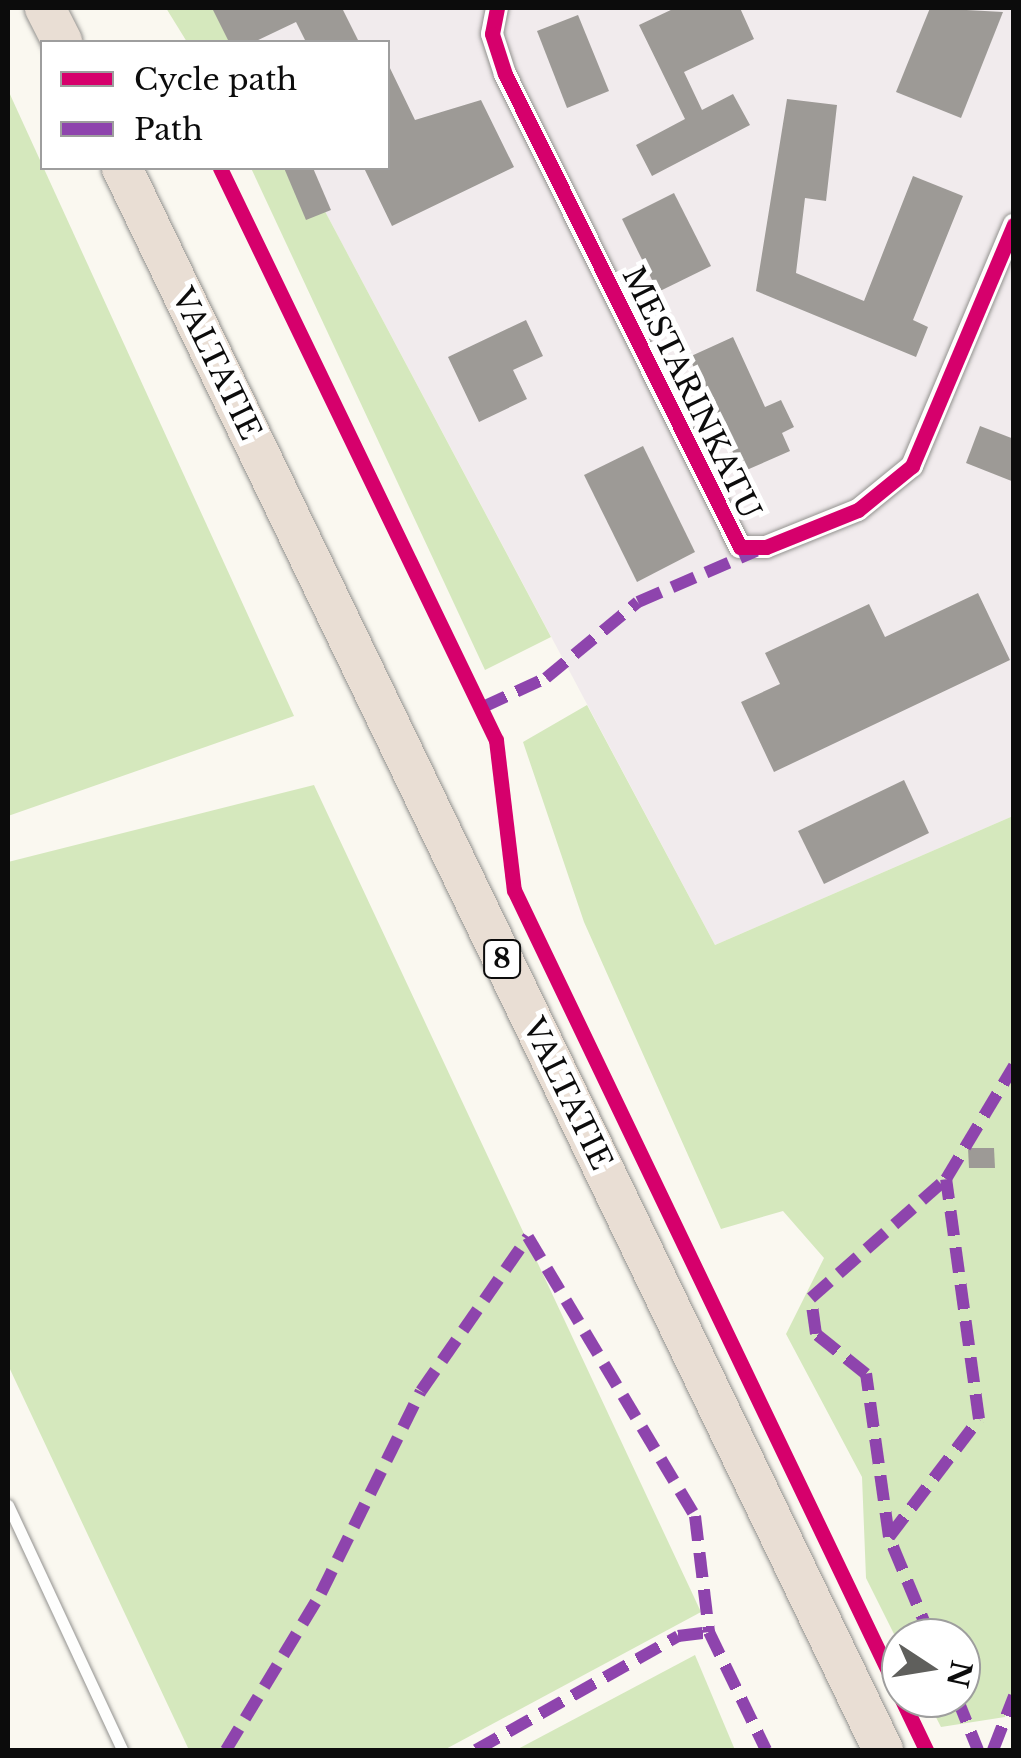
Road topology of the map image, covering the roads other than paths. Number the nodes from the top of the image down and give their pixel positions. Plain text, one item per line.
1 (45, 8) edge
2 (496, 8) edge
3 (61, 40) edge
4 (123, 170) edge
5 (1014, 225) edge
6 (8, 1506) edge
7 (122, 1750) edge
8 (883, 1750) edge

1 - 3 highway
2 - 5 street, MESTARINKATU
4 - 8 highway, VALTATIE / 8
6 - 7 lane

